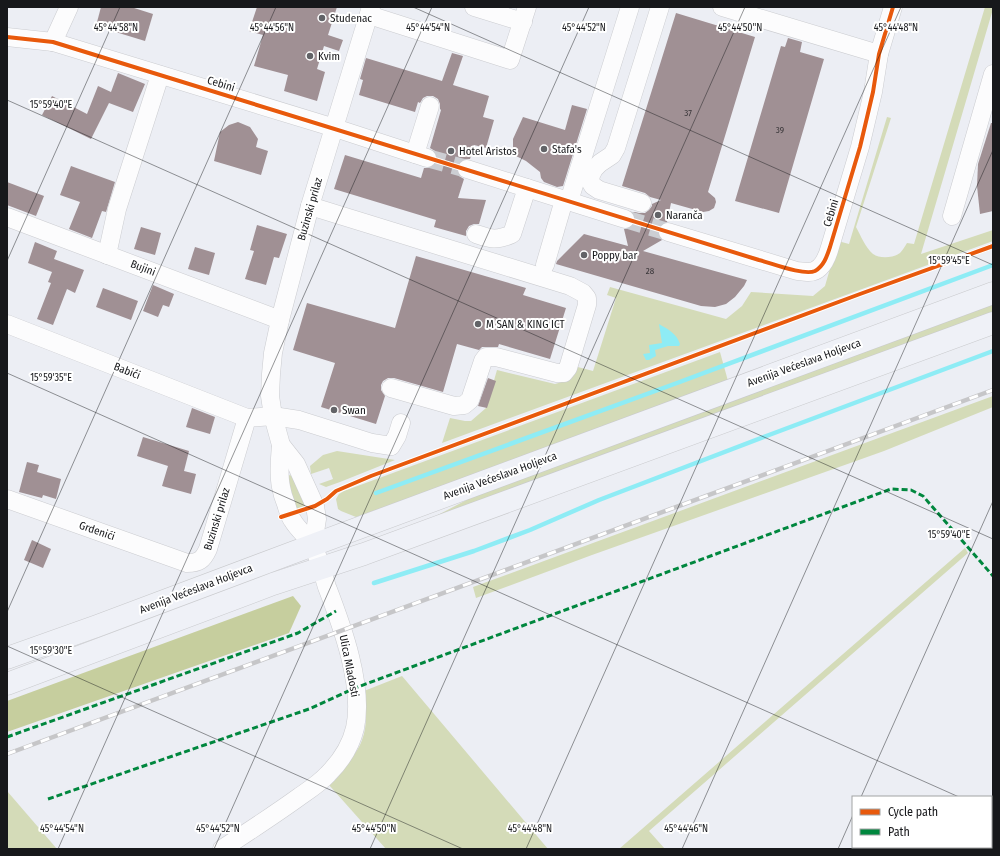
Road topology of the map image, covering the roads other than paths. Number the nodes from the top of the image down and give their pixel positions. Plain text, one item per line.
1 (69, 7) edge
2 (474, 7) edge
3 (630, 7) edge
4 (660, 7) edge
5 (722, 7) edge
6 (893, 7) edge
7 (370, 11) edge
8 (525, 14) edge
9 (7, 37) edge
10 (53, 42) junction
11 (879, 54) junction
12 (993, 74) edge
13 (160, 75) junction
14 (430, 106) dead end
15 (334, 128) junction
16 (467, 170) tunnel mouth
17 (527, 188) junction
18 (566, 200) junction
19 (642, 203) dead end
20 (310, 206) junction
21 (952, 216) dead end
22 (7, 217) edge
23 (625, 219) tunnel mouth
24 (668, 232) tunnel mouth
25 (476, 234) dead end
26 (107, 255) junction
27 (545, 265) dead end
28 (993, 293) edge
29 (280, 320) junction
30 (993, 323) edge
31 (7, 324) edge
32 (391, 388) dead end
33 (273, 416) junction
34 (247, 418) junction
35 (401, 423) dead end
36 (281, 445) junction
37 (7, 499) edge
38 (313, 545) junction
39 (187, 562) joint
40 (321, 568) junction
41 (7, 658) edge
42 (7, 684) edge
43 (222, 849) edge

1 - 10 street
2 - 8 street
3 - 18 street
4 - 19 street
5 - 11 street
6 - 11 street, Cebini
7 - 8 street
7 - 15 street, Buzinski prilaz
9 - 10 street, Cebini
10 - 13 street, Cebini
11 - 24 street, Cebini
12 - 21 street
13 - 15 street, Cebini
13 - 26 street
14 - 15 street, Cebini
15 - 20 street, Buzinski prilaz
16 - 17 street
17 - 18 street
17 - 25 street
18 - 23 street
18 - 27 street
20 - 29 street, Buzinski prilaz
20 - 32 street
22 - 26 street, Bujini
26 - 29 street, Bujini
28 - 38 main road, Avenija Većeslava Holjevca
29 - 33 street, Buzinski prilaz
30 - 40 main road, Avenija Većeslava Holjevca
31 - 34 street, Babići
33 - 34 street
33 - 35 street
33 - 36 street, Buzinski prilaz
34 - 39 street, Buzinski prilaz
36 - 38 street, Buzinski prilaz
36 - 38 street, Buzinski prilaz
37 - 39 street, Grdenići
38 - 40 street, Ulica Mladosti
38 - 41 main road, Avenija Većeslava Holjevca
40 - 42 main road, Avenija Većeslava Holjevca
40 - 43 street, Ulica Mladosti

